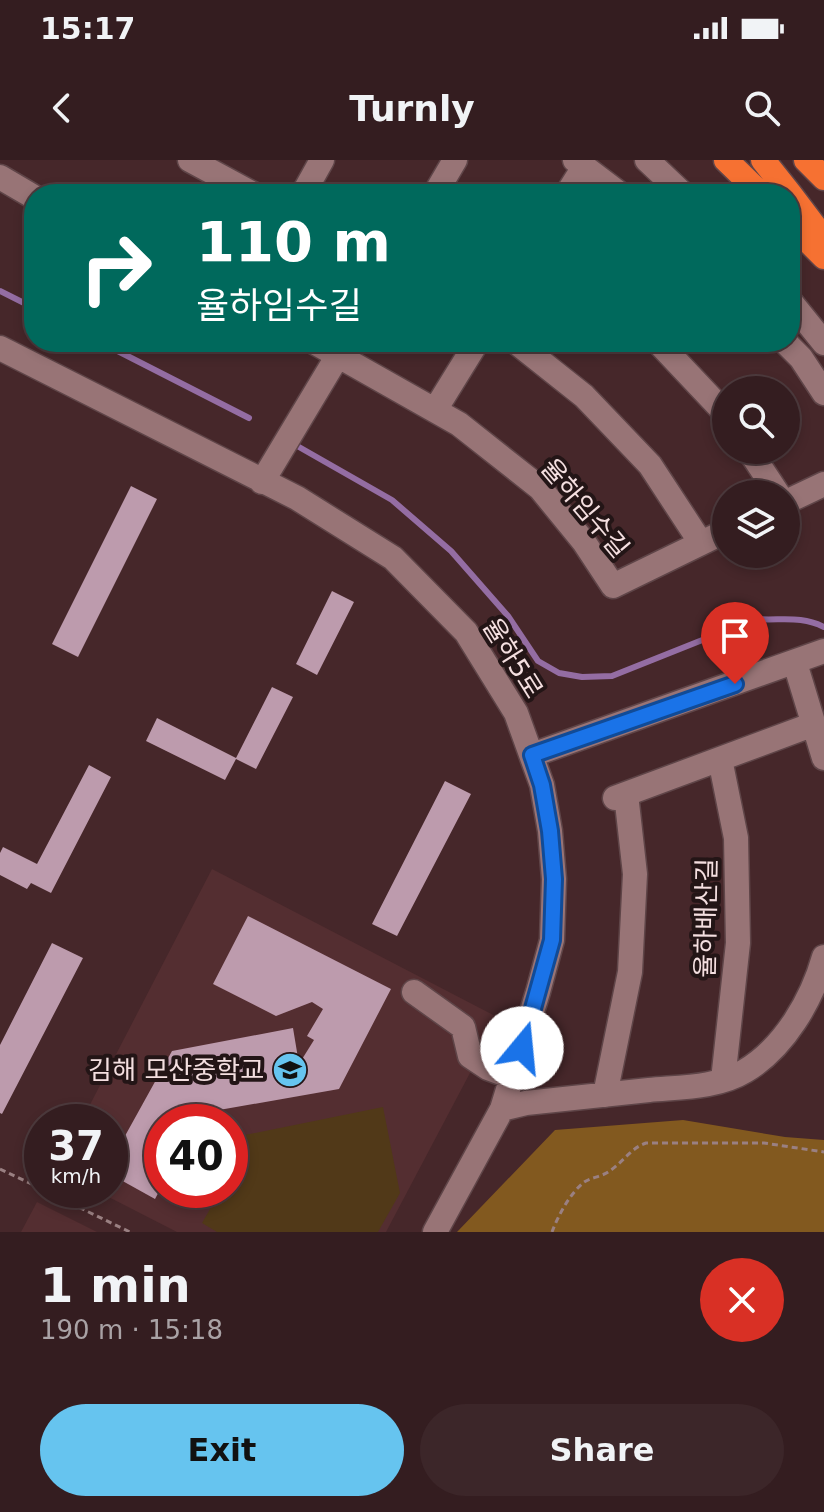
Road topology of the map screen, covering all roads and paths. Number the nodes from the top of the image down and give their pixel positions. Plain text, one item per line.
1 (190, 160) edge
2 (322, 160) edge
3 (455, 160) edge
4 (647, 160) edge
5 (726, 160) edge
6 (763, 160) edge
7 (806, 160) edge
8 (580, 163) edge
9 (0, 177) edge
10 (824, 178) edge
11 (234, 184) edge
12 (309, 184) edge
13 (441, 184) edge
14 (571, 184) edge
15 (607, 184) edge
16 (672, 184) edge
17 (751, 184) edge
18 (782, 184) edge
19 (24, 191) edge
20 (800, 207) edge
21 (800, 233) edge
22 (824, 239) edge
23 (824, 257) edge
24 (800, 313) edge
25 (824, 343) edge
26 (0, 348) edge
27 (340, 352) edge
28 (348, 352) edge
29 (471, 352) edge
30 (529, 352) edge
31 (667, 352) edge
32 (795, 352) edge
33 (824, 393) edge
34 (712, 399) edge
35 (435, 410) junction
36 (262, 482) junction
37 (824, 484) edge
38 (800, 495) edge
39 (712, 538) edge
40 (701, 543) junction
41 (824, 651) edge
42 (795, 663) junction
43 (814, 724) junction
44 (532, 755) junction
45 (824, 756) edge
46 (720, 759) junction
47 (824, 957) edge
48 (414, 992) dead end
49 (512, 1077) junction
50 (723, 1080) junction
51 (605, 1095) junction
52 (502, 1109) junction
53 (824, 1152) edge
54 (0, 1169) edge
55 (24, 1181) edge
56 (80, 1208) edge
57 (130, 1232) edge
58 (435, 1232) edge
59 (552, 1232) edge

1 - 11 street
2 - 12 street
3 - 13 street
4 - 16 street
5 - 17 highway
6 - 18 highway
7 - 10 highway
8 - 14 street
8 - 15 street
9 - 19 street
20 - 22 highway
21 - 23 highway
24 - 25 street
26 - 36 street, 율하5로
27 - 36 street
28 - 35 street, 율하임수길
29 - 35 street
30 - 40 street
31 - 34 street
32 - 33 street
35 - 40 street, 율하임수길
36 - 44 street, 율하5로
37 - 38 street
39 - 40 street, 율하임수길
41 - 42 street
42 - 43 street
42 - 44 street
43 - 45 street
43 - 46 street
44 - 49 street, 율하5로
46 - 50 street, 율하배산길
46 - 51 street
47 - 50 street
48 - 49 street
49 - 52 street, 율하5로
50 - 51 street
51 - 52 street
52 - 58 street, 율하5로
53 - 59 path
54 - 55 path
56 - 57 path

